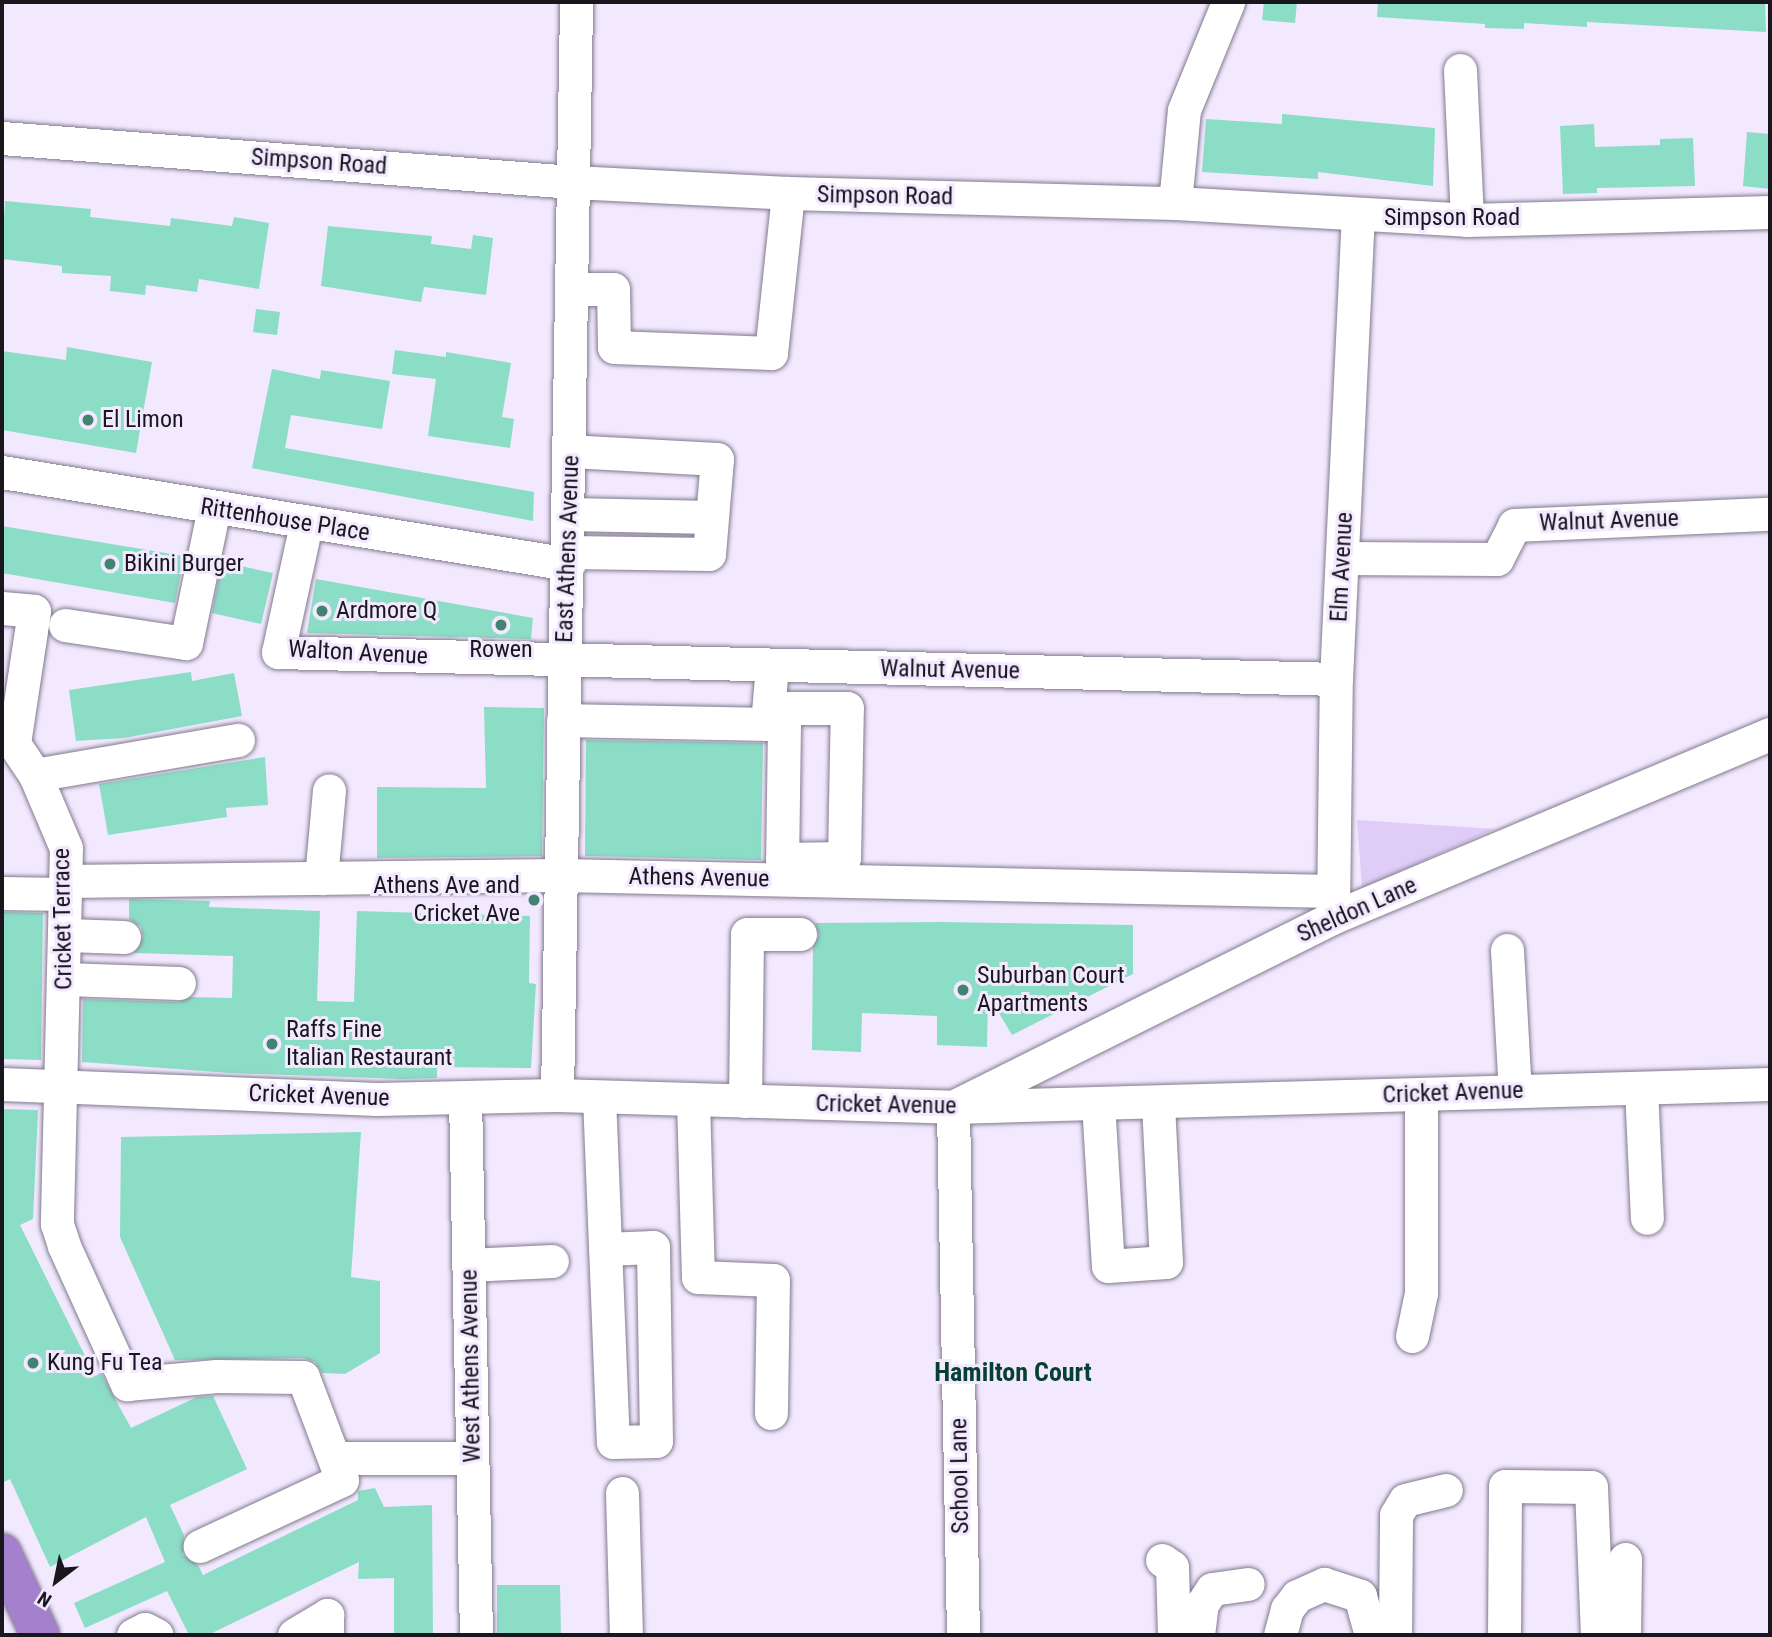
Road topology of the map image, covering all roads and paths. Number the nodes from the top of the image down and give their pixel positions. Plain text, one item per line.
1 (576, 2) edge
2 (1228, 2) edge
3 (1460, 70) dead end
4 (2, 138) edge
5 (573, 182) junction
6 (788, 193) junction
7 (1175, 203) junction
8 (1770, 212) edge
9 (1358, 217) junction
10 (1467, 220) junction
11 (572, 289) junction
12 (570, 451) junction
13 (2, 472) edge
14 (214, 508) junction
15 (570, 514) junction
16 (1770, 514) edge
17 (712, 517) junction
18 (306, 524) junction
19 (569, 558) junction
20 (1342, 558) junction
21 (2, 608) edge
22 (65, 625) dead end
23 (564, 661) junction
24 (772, 666) junction
25 (1336, 679) junction
26 (563, 720) junction
27 (775, 724) junction
28 (1770, 734) edge
29 (8, 735) edge
30 (238, 740) dead end
31 (34, 775) junction
32 (329, 790) dead end
33 (560, 875) junction
34 (321, 878) junction
35 (66, 887) junction
36 (2, 893) edge
37 (1333, 905) junction
38 (800, 934) dead end
39 (67, 935) junction
40 (124, 937) dead end
41 (1507, 950) dead end
42 (65, 979) junction
43 (179, 983) dead end
44 (2, 1084) edge
45 (1770, 1084) edge
46 (63, 1086) junction
47 (1641, 1088) junction
48 (1516, 1091) junction
49 (1421, 1094) junction
50 (557, 1096) junction
51 (465, 1097) junction
52 (599, 1097) junction
53 (693, 1100) junction
54 (745, 1101) junction
55 (1158, 1102) junction
56 (1098, 1103) junction
57 (953, 1107) junction
58 (1647, 1218) dead end
59 (605, 1249) junction
60 (551, 1261) dead end
61 (468, 1265) junction
62 (1412, 1336) dead end
63 (771, 1413) dead end
64 (335, 1458) junction
65 (472, 1458) junction
66 (1446, 1490) dead end
67 (622, 1493) dead end
68 (200, 1546) dead end
69 (2, 1553) edge
70 (1625, 1559) dead end
71 (1162, 1560) dead end
72 (1248, 1584) dead end
73 (40, 1635) edge
74 (133, 1635) edge
75 (157, 1635) edge
76 (294, 1635) edge
77 (327, 1635) edge
78 (476, 1635) edge
79 (626, 1635) edge
80 (963, 1635) edge
81 (1174, 1635) edge
82 (1198, 1635) edge
83 (1280, 1635) edge
84 (1371, 1635) edge
85 (1395, 1635) edge
86 (1504, 1635) edge
87 (1597, 1635) edge
88 (1623, 1635) edge

1 - 5 street, East Athens Avenue
2 - 7 street
3 - 10 street
4 - 5 street, Simpson Road
5 - 6 street, Simpson Road
5 - 11 street, East Athens Avenue
6 - 7 street, Simpson Road
6 - 11 street
7 - 9 street, Simpson Road
8 - 10 street, Simpson Road
9 - 10 street, Simpson Road
9 - 20 street, Elm Avenue
11 - 12 street, East Athens Avenue
12 - 15 street, East Athens Avenue
12 - 17 street
13 - 14 street, Rittenhouse Place
14 - 18 street, Rittenhouse Place
14 - 22 street
15 - 17 street
15 - 19 street, East Athens Avenue
16 - 20 street, Walnut Avenue
17 - 19 street, Rittenhouse Place
18 - 19 street, Rittenhouse Place
18 - 23 street, Walton Avenue
19 - 23 street, East Athens Avenue
20 - 25 street, Elm Avenue
21 - 29 street
23 - 24 street, Walnut Avenue
23 - 26 street, East Athens Avenue
24 - 25 street, Walnut Avenue
24 - 27 street
25 - 37 street, Elm Avenue
26 - 27 street
26 - 33 street, East Athens Avenue
27 - 27 street
28 - 37 street, Sheldon Lane
29 - 31 street, Cricket Terrace
30 - 31 street
31 - 35 street, Cricket Terrace
32 - 34 street
33 - 34 street, Athens Avenue
33 - 37 street, Athens Avenue
33 - 50 street, East Athens Avenue
34 - 35 street, Athens Avenue
35 - 36 street, Athens Avenue
35 - 39 street, Cricket Terrace
37 - 57 street, Sheldon Lane
38 - 54 street
39 - 40 street
39 - 42 street, Cricket Terrace
41 - 48 street
42 - 43 street
42 - 46 street, Cricket Terrace
44 - 46 street, Cricket Avenue
45 - 47 street, Cricket Avenue
46 - 51 street, Cricket Avenue
46 - 64 street, Cricket Terrace
47 - 48 street, Cricket Avenue
47 - 58 street
48 - 49 street, Cricket Avenue
49 - 55 street, Cricket Avenue
49 - 62 street
50 - 51 street, Cricket Avenue
50 - 52 street, Cricket Avenue
51 - 61 street, West Athens Avenue
52 - 53 street, Cricket Avenue
52 - 59 street
53 - 54 street, Cricket Avenue
53 - 63 street
54 - 57 street, Cricket Avenue
55 - 56 street, Cricket Avenue
55 - 56 street
56 - 57 street, Cricket Avenue
57 - 80 street, School Lane
59 - 59 street
60 - 61 street
61 - 65 street, West Athens Avenue
64 - 65 street
64 - 68 street
65 - 78 street, West Athens Avenue
66 - 85 street
67 - 79 street
69 - 73 highway
70 - 88 street
71 - 81 street
72 - 82 street
74 - 75 street
76 - 77 street
83 - 84 street
86 - 87 street

